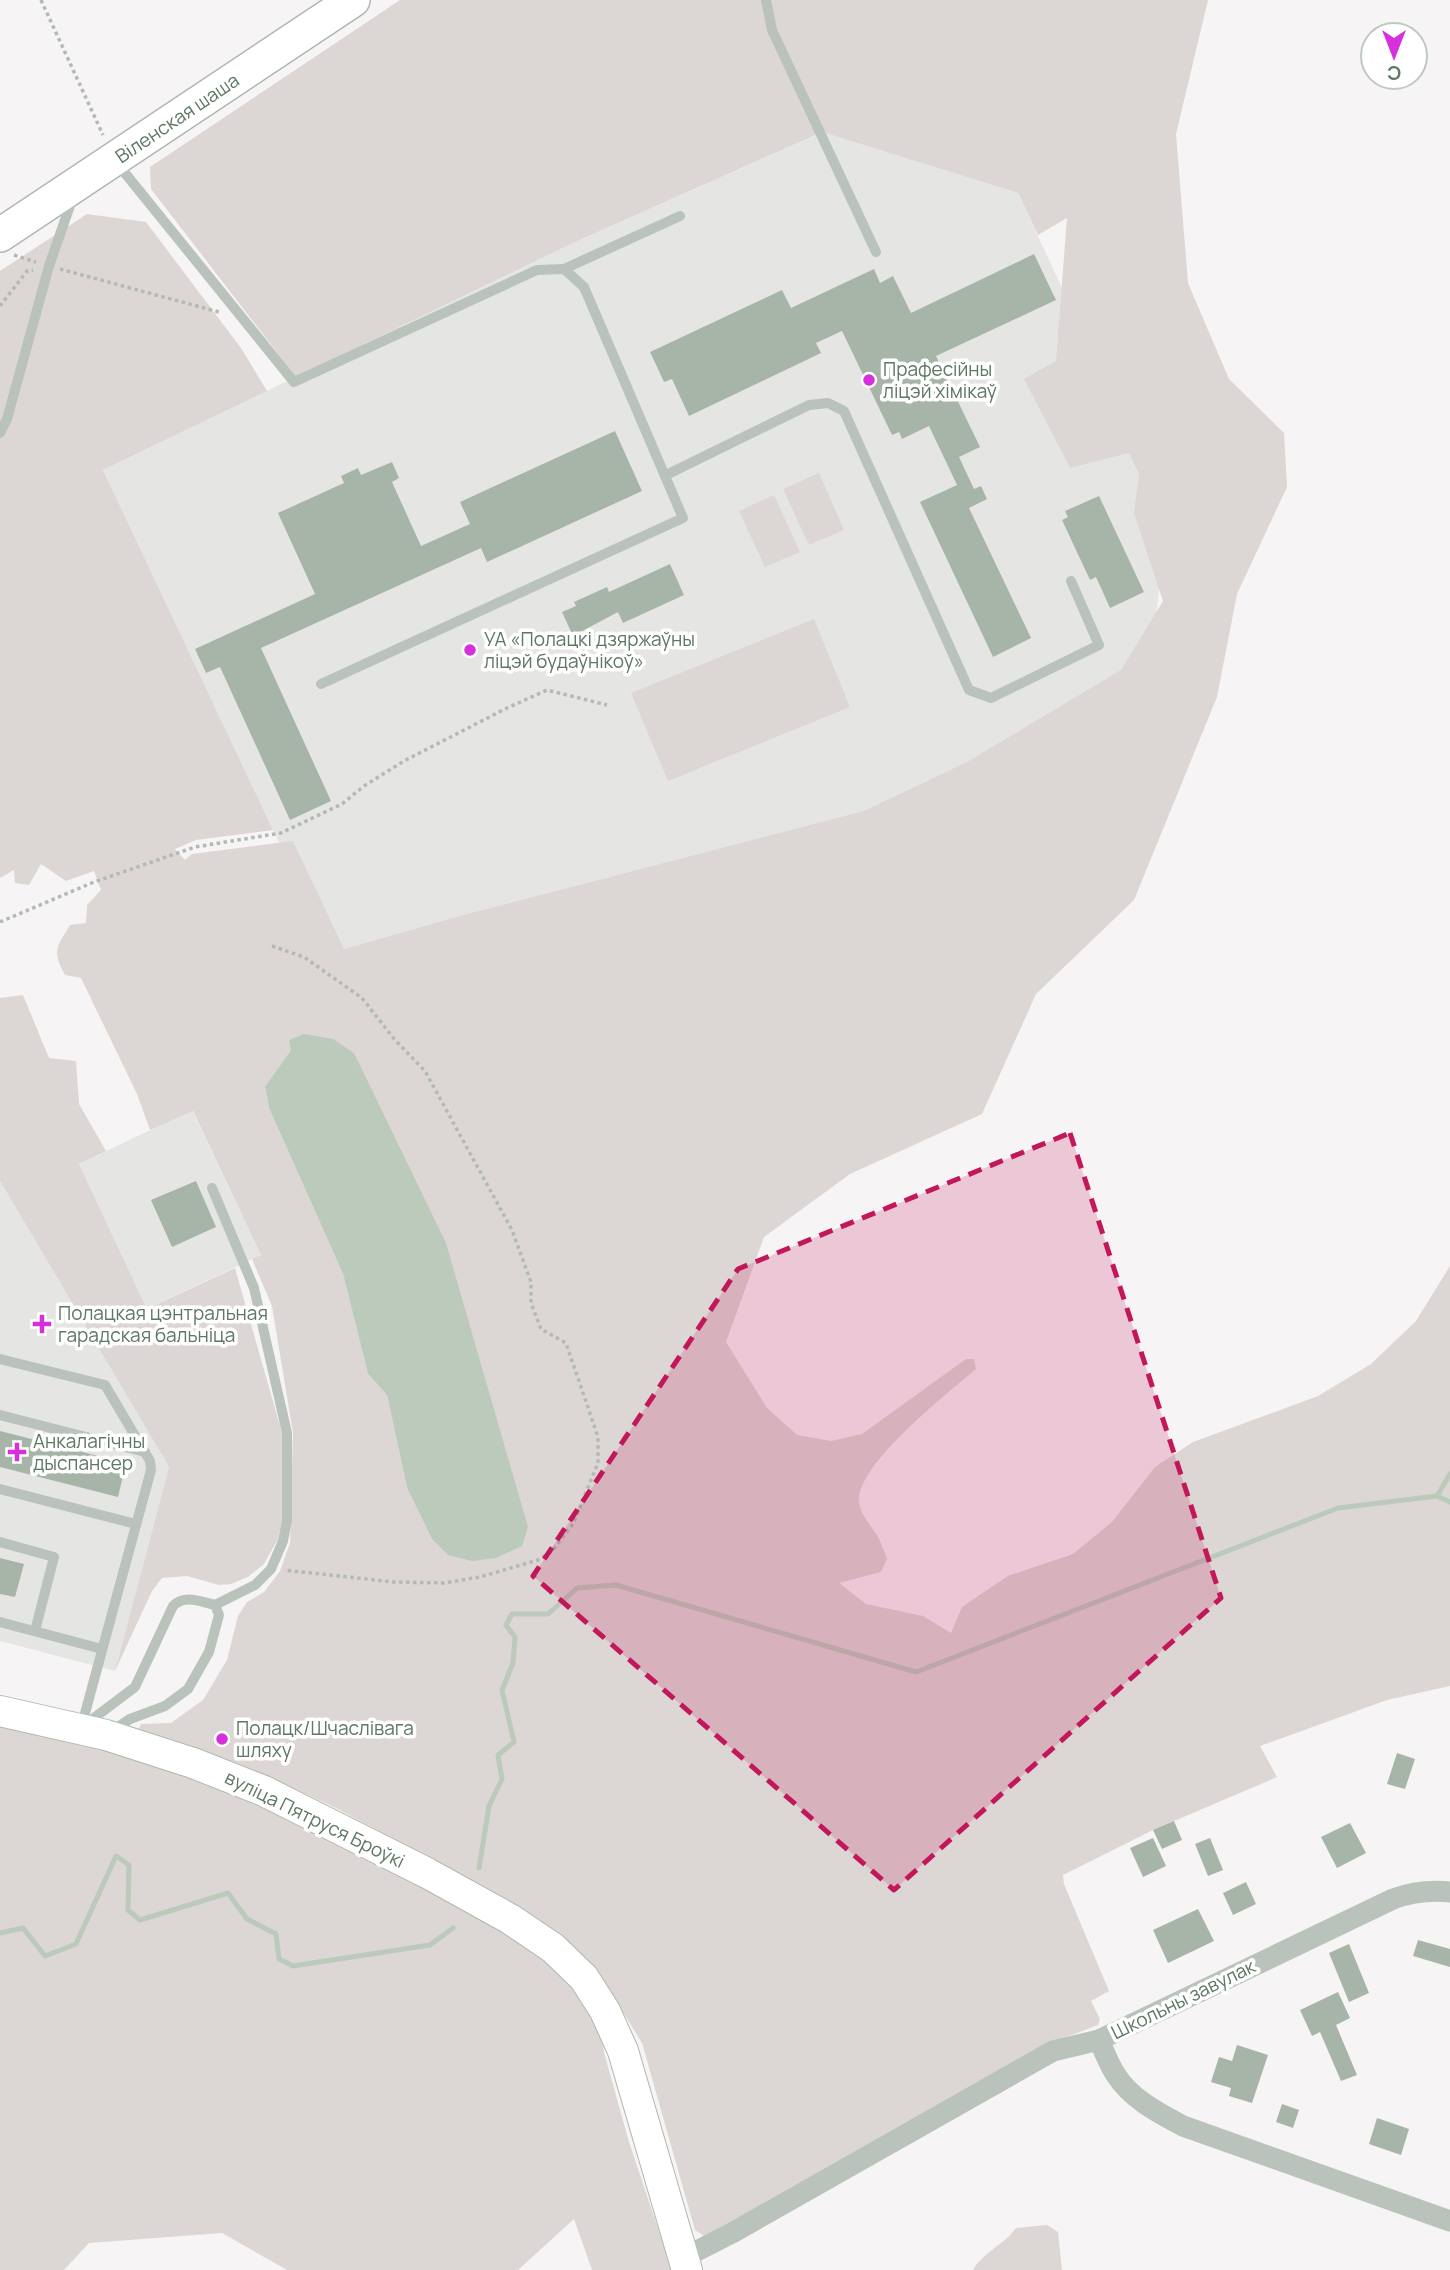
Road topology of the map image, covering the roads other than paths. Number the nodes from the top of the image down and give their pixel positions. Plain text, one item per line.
1 (353, 0) edge
2 (766, 0) edge
3 (114, 160) junction
4 (78, 184) junction
5 (680, 216) dead end
6 (5, 244) edge
7 (876, 252) dead end
8 (564, 269) junction
9 (0, 433) edge
10 (666, 475) junction
11 (1071, 581) dead end
12 (321, 684) dead end
13 (212, 1188) dead end
14 (0, 1359) edge
15 (0, 1415) edge
16 (145, 1452) junction
17 (0, 1489) edge
18 (136, 1524) junction
19 (0, 1542) edge
20 (215, 1605) junction
21 (0, 1622) edge
22 (35, 1631) junction
23 (102, 1649) junction
24 (0, 1711) edge
25 (93, 1731) junction
26 (1450, 1892) edge
27 (1099, 2040) junction
28 (1450, 2221) edge
29 (685, 2264) edge

1 - 3 main road, Віленская шаша
2 - 7 lane
3 - 4 main road, Віленская шаша
3 - 8 lane
4 - 6 main road, Віленская шаша
4 - 9 lane
5 - 8 lane
8 - 10 lane
10 - 11 lane
10 - 12 lane
13 - 20 lane
14 - 16 lane
15 - 16 lane
16 - 18 lane
17 - 18 lane
18 - 23 lane
19 - 22 lane
20 - 25 lane
20 - 25 lane
21 - 22 lane
22 - 23 lane
23 - 25 lane
24 - 25 main road, вуліца Пятруся Броўкі
25 - 29 main road, вуліца Пятруся Броўкі
26 - 27 street, Школьны завулак
27 - 28 street, Школьны завулак
27 - 29 street

